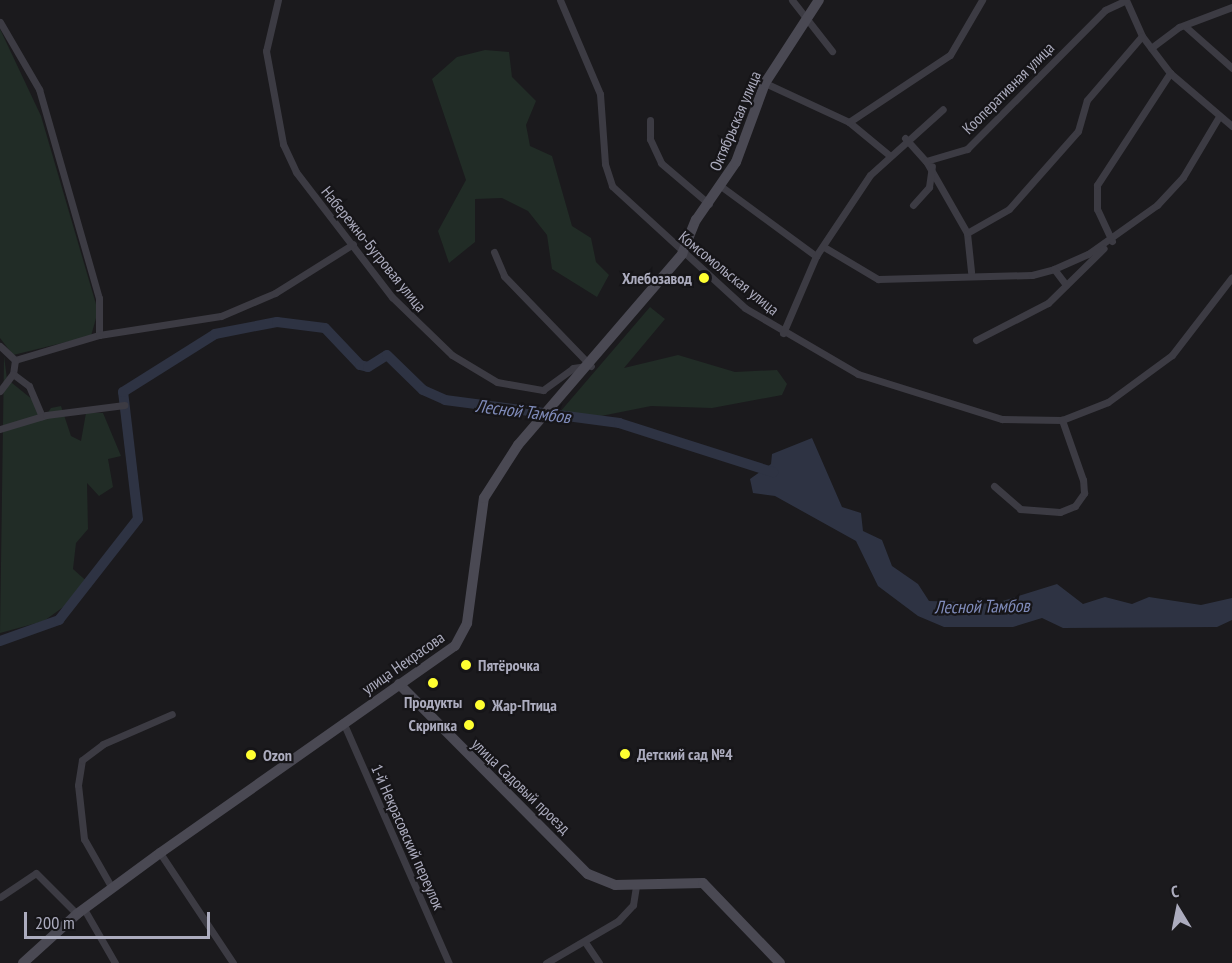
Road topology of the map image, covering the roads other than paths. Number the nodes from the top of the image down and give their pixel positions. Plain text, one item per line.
1 (278, 0) edge
2 (560, 0) edge
3 (792, 0) edge
4 (819, 0) edge
5 (982, 0) edge
6 (1126, 0) edge
7 (1232, 7) edge
8 (805, 17) junction
9 (0, 22) edge
10 (1186, 27) junction
11 (1142, 36) junction
12 (1151, 48) junction
13 (832, 51) dead end
14 (1232, 68) edge
15 (1170, 73) junction
16 (765, 83) junction
17 (943, 109) dead end
18 (1218, 118) junction
19 (650, 120) dead end
20 (849, 122) junction
21 (1232, 126) edge
22 (905, 138) junction
23 (889, 155) junction
24 (929, 163) junction
25 (722, 187) junction
26 (709, 204) junction
27 (913, 205) dead end
28 (967, 233) junction
29 (1114, 238) junction
30 (353, 244) junction
31 (824, 247) junction
32 (494, 252) dead end
33 (682, 255) junction
34 (816, 256) junction
35 (1053, 269) junction
36 (971, 272) junction
37 (1232, 277) edge
38 (1066, 285) junction
39 (783, 333) junction
40 (99, 335) junction
41 (976, 340) dead end
42 (0, 346) edge
43 (15, 360) junction
44 (591, 366) junction
45 (13, 374) junction
46 (0, 392) edge
47 (124, 405) dead end
48 (42, 416) junction
49 (1062, 420) junction
50 (0, 429) edge
51 (994, 486) dead end
52 (399, 684) junction
53 (172, 714) dead end
54 (343, 722) junction
55 (160, 853) junction
56 (636, 885) junction
57 (112, 888) junction
58 (0, 897) edge
59 (81, 911) junction
60 (585, 942) junction
61 (22, 963) edge
62 (115, 963) edge
63 (233, 963) edge
64 (449, 963) edge
65 (546, 963) edge
66 (599, 963) edge
67 (780, 963) edge

1 - 30 street, Набережно-Бугровая улица
2 - 33 street, Комсомольская улица
3 - 8 street
4 - 8 street, Октябрьская улица
5 - 20 street
6 - 11 street
6 - 24 street, Кооперативная улица
7 - 10 street
8 - 13 street
8 - 16 street, Октябрьская улица
9 - 40 street
10 - 12 street
10 - 14 street
11 - 12 street
11 - 28 street
12 - 15 street
15 - 18 street
15 - 29 street
16 - 20 street
16 - 25 street, Октябрьская улица
17 - 22 street, Кооперативная улица
18 - 21 street
18 - 29 street
19 - 26 street
20 - 23 street
22 - 23 street, Кооперативная улица
22 - 24 street
23 - 31 street, Кооперативная улица
24 - 27 street
24 - 28 street
25 - 26 street, Октябрьская улица
25 - 34 street
26 - 33 street, Октябрьская улица
28 - 36 street
29 - 35 street
29 - 38 street
30 - 40 street
30 - 44 street, Набережно-Бугровая улица
31 - 34 street, Кооперативная улица
31 - 36 street
32 - 44 street
33 - 39 street, Комсомольская улица
33 - 44 street, улица Некрасова
34 - 39 street, Кооперативная улица
35 - 36 street
35 - 38 street
37 - 49 street, Комсомольская улица
38 - 41 street
39 - 49 street, Комсомольская улица
40 - 43 street
42 - 43 street
43 - 45 street
44 - 52 street, улица Некрасова
45 - 46 street
45 - 48 street
47 - 48 street
48 - 50 street
49 - 51 street
52 - 54 street, улица Некрасова
52 - 56 street, улица Садовый проезд
53 - 57 street
54 - 55 street, улица Некрасова
54 - 64 street, 1-й Некрасовский переулок
55 - 57 street, улица Некрасова
55 - 63 street
56 - 60 street
56 - 67 street, улица Садовый проезд
57 - 59 street, улица Некрасова
58 - 59 street
59 - 61 street, улица Некрасова
59 - 62 street
60 - 65 street
60 - 66 street

